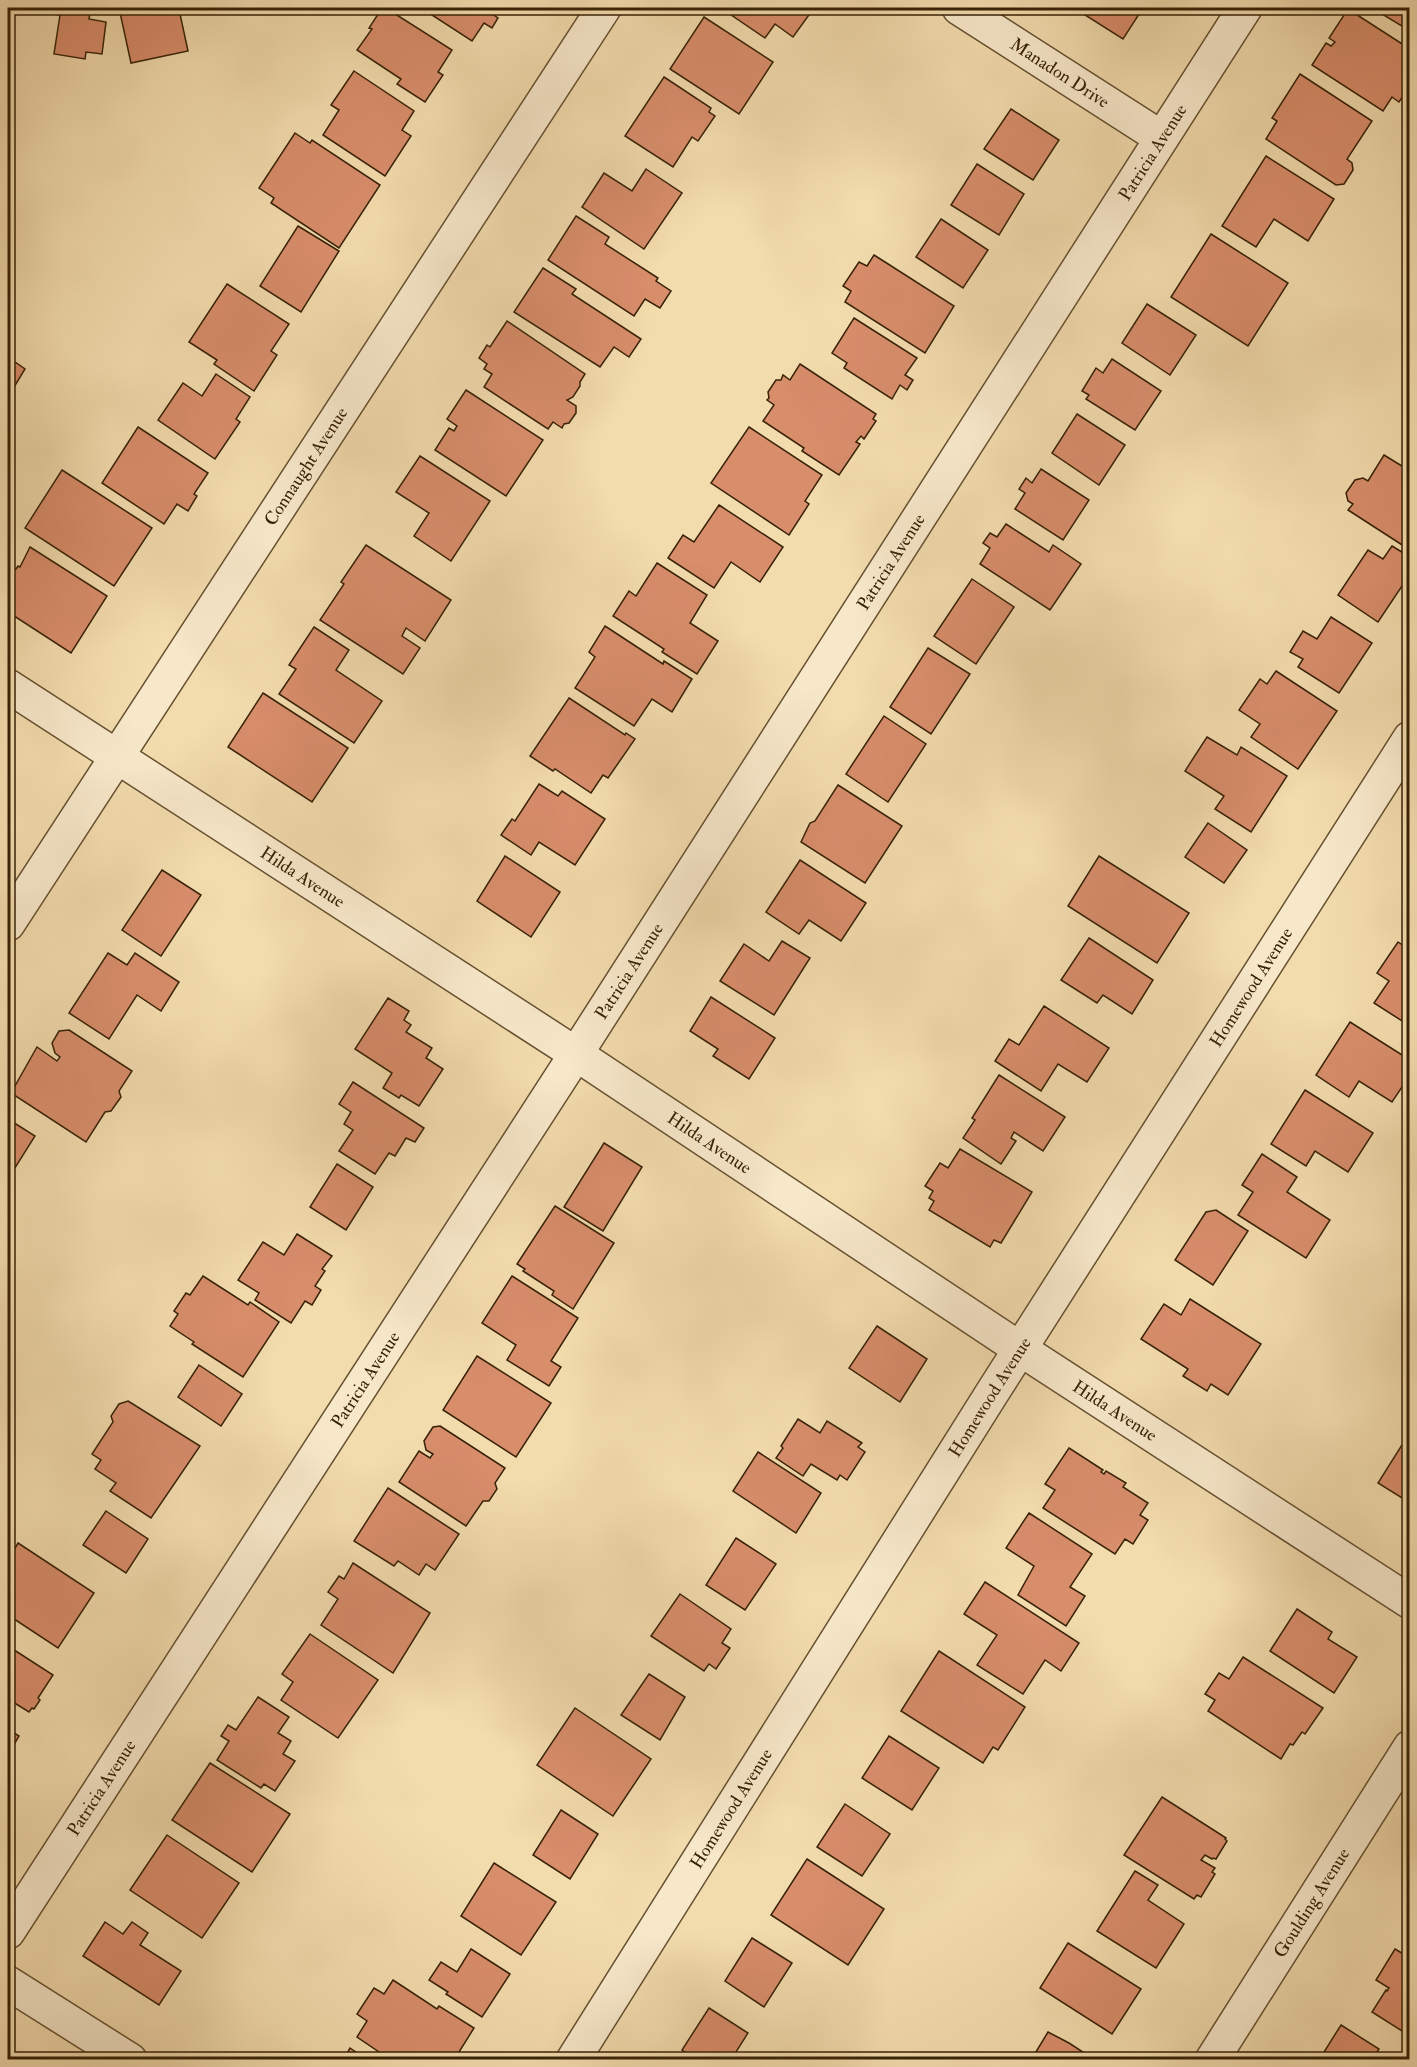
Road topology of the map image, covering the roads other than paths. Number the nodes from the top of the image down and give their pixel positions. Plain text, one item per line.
1 (604, 8) edge
2 (958, 8) edge
3 (1245, 8) edge
4 (1160, 137) junction
5 (8, 686) edge
6 (1410, 738) edge
7 (116, 756) junction
8 (8, 924) edge
9 (576, 1054) junction
10 (1020, 1350) junction
11 (1410, 1602) edge
12 (1410, 1747) edge
13 (8, 1932) edge
14 (8, 1983) edge
15 (130, 2060) edge
16 (573, 2060) edge
17 (1212, 2060) edge

1 - 7 street, Connaught Avenue
2 - 4 street, Manadon Drive
3 - 4 street, Patricia Avenue
4 - 9 street, Patricia Avenue
5 - 7 street, Hilda Avenue
6 - 10 street, Homewood Avenue
7 - 8 street, Connaught Avenue
7 - 9 street, Hilda Avenue
9 - 10 street, Hilda Avenue
9 - 13 street, Patricia Avenue
10 - 11 street, Hilda Avenue
10 - 16 street, Homewood Avenue
12 - 17 street, Goulding Avenue
14 - 15 street

